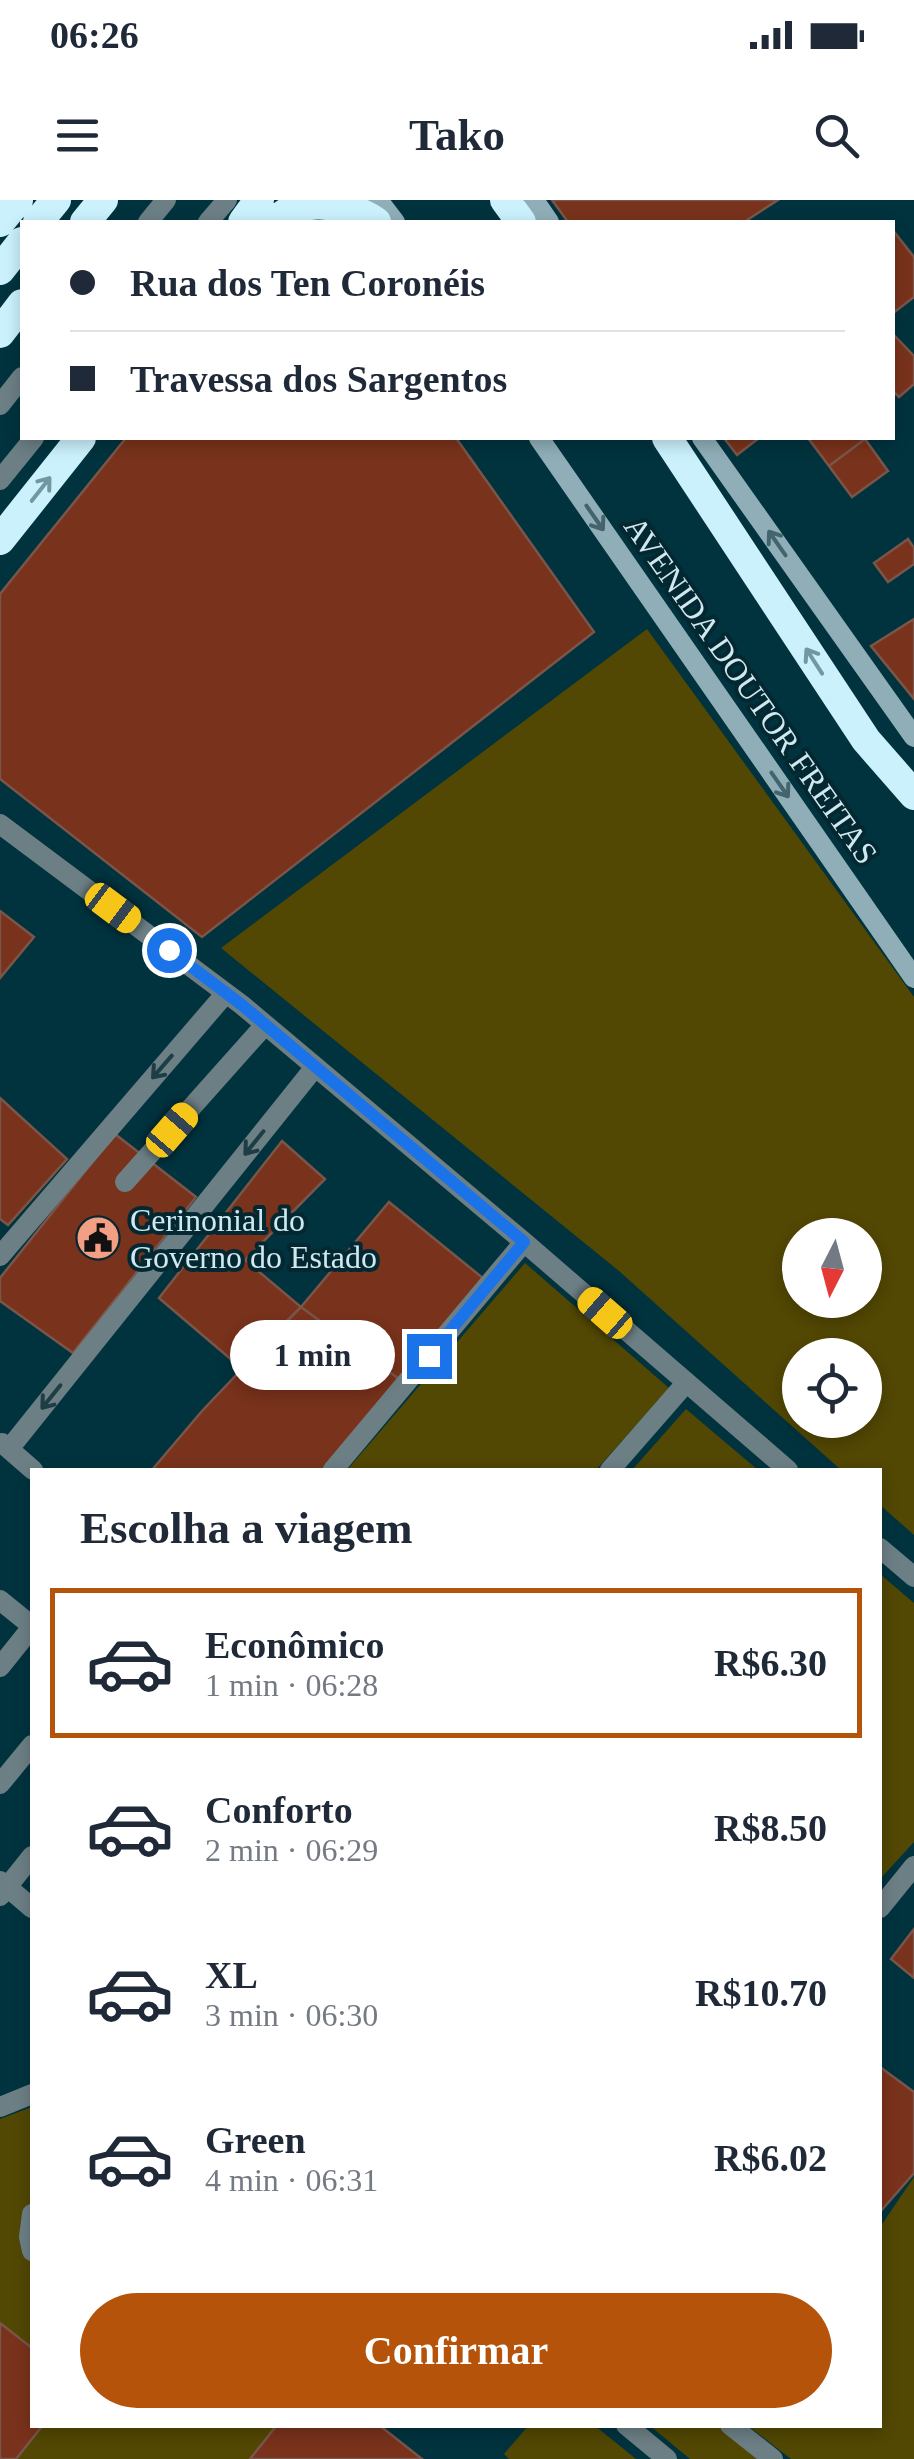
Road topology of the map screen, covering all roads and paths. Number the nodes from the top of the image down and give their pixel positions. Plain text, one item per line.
1 (18, 200) edge
2 (56, 200) edge
3 (103, 200) edge
4 (166, 200) edge
5 (226, 200) edge
6 (378, 200) edge
7 (40, 220) edge
8 (87, 220) edge
9 (150, 220) edge
10 (210, 220) edge
11 (277, 220) edge
12 (372, 220) edge
13 (394, 220) edge
14 (0, 222) edge
15 (20, 245) edge
16 (0, 270) edge
17 (20, 307) edge
18 (0, 334) edge
19 (20, 380) edge
20 (0, 405) edge
21 (32, 440) edge
22 (79, 440) edge
23 (541, 440) edge
24 (667, 440) edge
25 (703, 440) edge
26 (0, 480) edge
27 (0, 540) edge
28 (914, 737) edge
29 (914, 795) edge
30 (0, 824) edge
31 (914, 978) edge
32 (226, 993) junction
33 (265, 1025) junction
34 (315, 1067) junction
35 (126, 1182) dead end
36 (524, 1242) junction
37 (0, 1256) edge
38 (686, 1384) junction
39 (5, 1445) edge
40 (32, 1468) edge
41 (335, 1468) edge
42 (612, 1468) edge
43 (786, 1468) edge
44 (882, 1550) edge
45 (914, 1577) edge
46 (0, 1600) edge
47 (30, 1624) edge
48 (30, 1629) edge
49 (0, 1667) edge
50 (30, 1747) edge
51 (0, 1784) edge
52 (30, 1858) edge
53 (914, 1866) edge
54 (3, 1888) edge
55 (882, 1906) edge
56 (30, 1907) edge
57 (30, 2095) edge
58 (0, 2107) edge
59 (630, 2428) edge
60 (734, 2428) edge
61 (667, 2459) edge
62 (774, 2459) edge

1 - 14 highway
2 - 7 highway
3 - 8 highway
4 - 9 street
5 - 10 street
6 - 13 main road
11 - 12 highway
15 - 16 highway
17 - 18 highway
19 - 20 street
21 - 26 street
27 -> 22 highway
23 -> 31 main road, AVENIDA DOUTOR FREITAS
29 -> 24 highway
28 -> 25 main road
30 - 32 street
32 - 33 street
32 -> 37 street
33 - 34 street
33 - 35 street
34 - 36 street
34 -> 39 street
36 - 38 street
36 - 41 street
38 - 42 street
38 - 43 street
39 - 40 street
44 - 45 street
46 - 47 street
48 - 49 street
50 - 51 street
52 - 54 street
53 - 55 street
54 - 56 street
57 - 58 street
59 - 61 street
60 - 62 street

